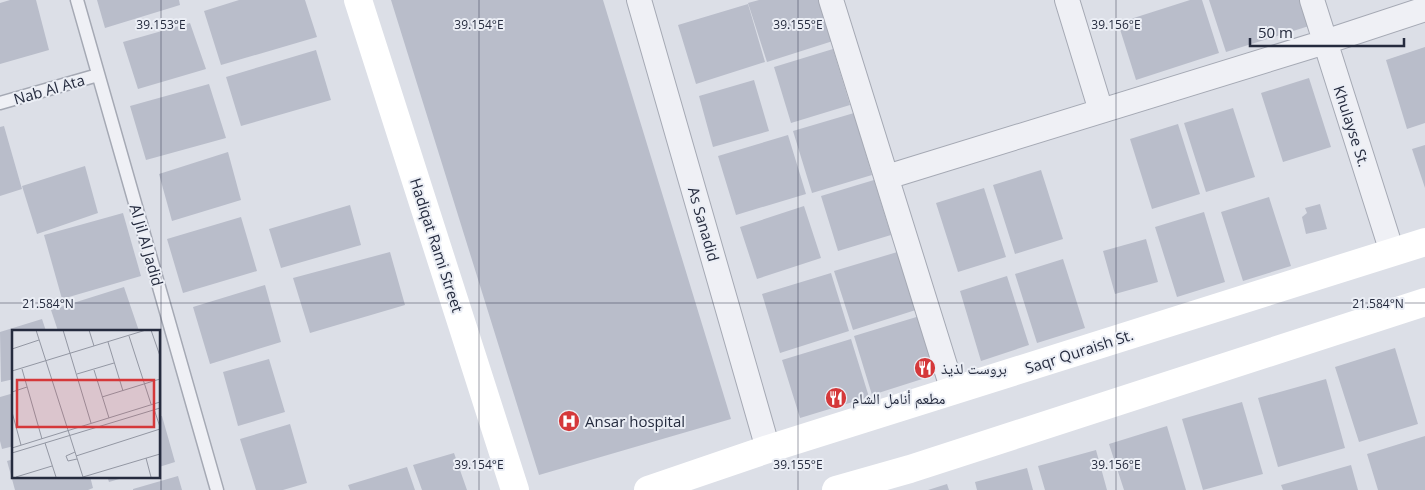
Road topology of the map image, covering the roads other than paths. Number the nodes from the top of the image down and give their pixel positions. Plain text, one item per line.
1 (77, 0) edge
2 (358, 0) edge
3 (639, 0) edge
4 (831, 0) edge
5 (1067, 0) edge
6 (1312, 0) edge
7 (1425, 9) edge
8 (1325, 42) junction
9 (98, 75) junction
10 (0, 103) edge
11 (1101, 111) junction
12 (887, 178) junction
13 (1425, 242) edge
14 (1392, 252) junction
15 (1424, 306) edge
16 (953, 391) junction
17 (768, 448) junction
18 (217, 490) edge
19 (515, 490) edge
20 (648, 490) edge
21 (836, 490) edge

1 - 9 lane, Al Jil Al Jadid
2 - 19 street, Hadiqat Rami Street
3 - 17 street, As Sanadid
4 - 12 street
5 - 11 street
6 - 8 street, Khulayse St.
7 - 8 street
8 - 11 street
8 - 14 street, Khulayse St.
9 - 10 lane, Nab Al Ata
9 - 18 lane, Al Jil Al Jadid
11 - 12 street
12 - 16 street
13 - 14 street, Saqr Quraish St.
14 - 16 street, Saqr Quraish St.
15 - 21 street
16 - 17 street, Saqr Quraish St.
17 - 20 street, Saqr Quraish St.

